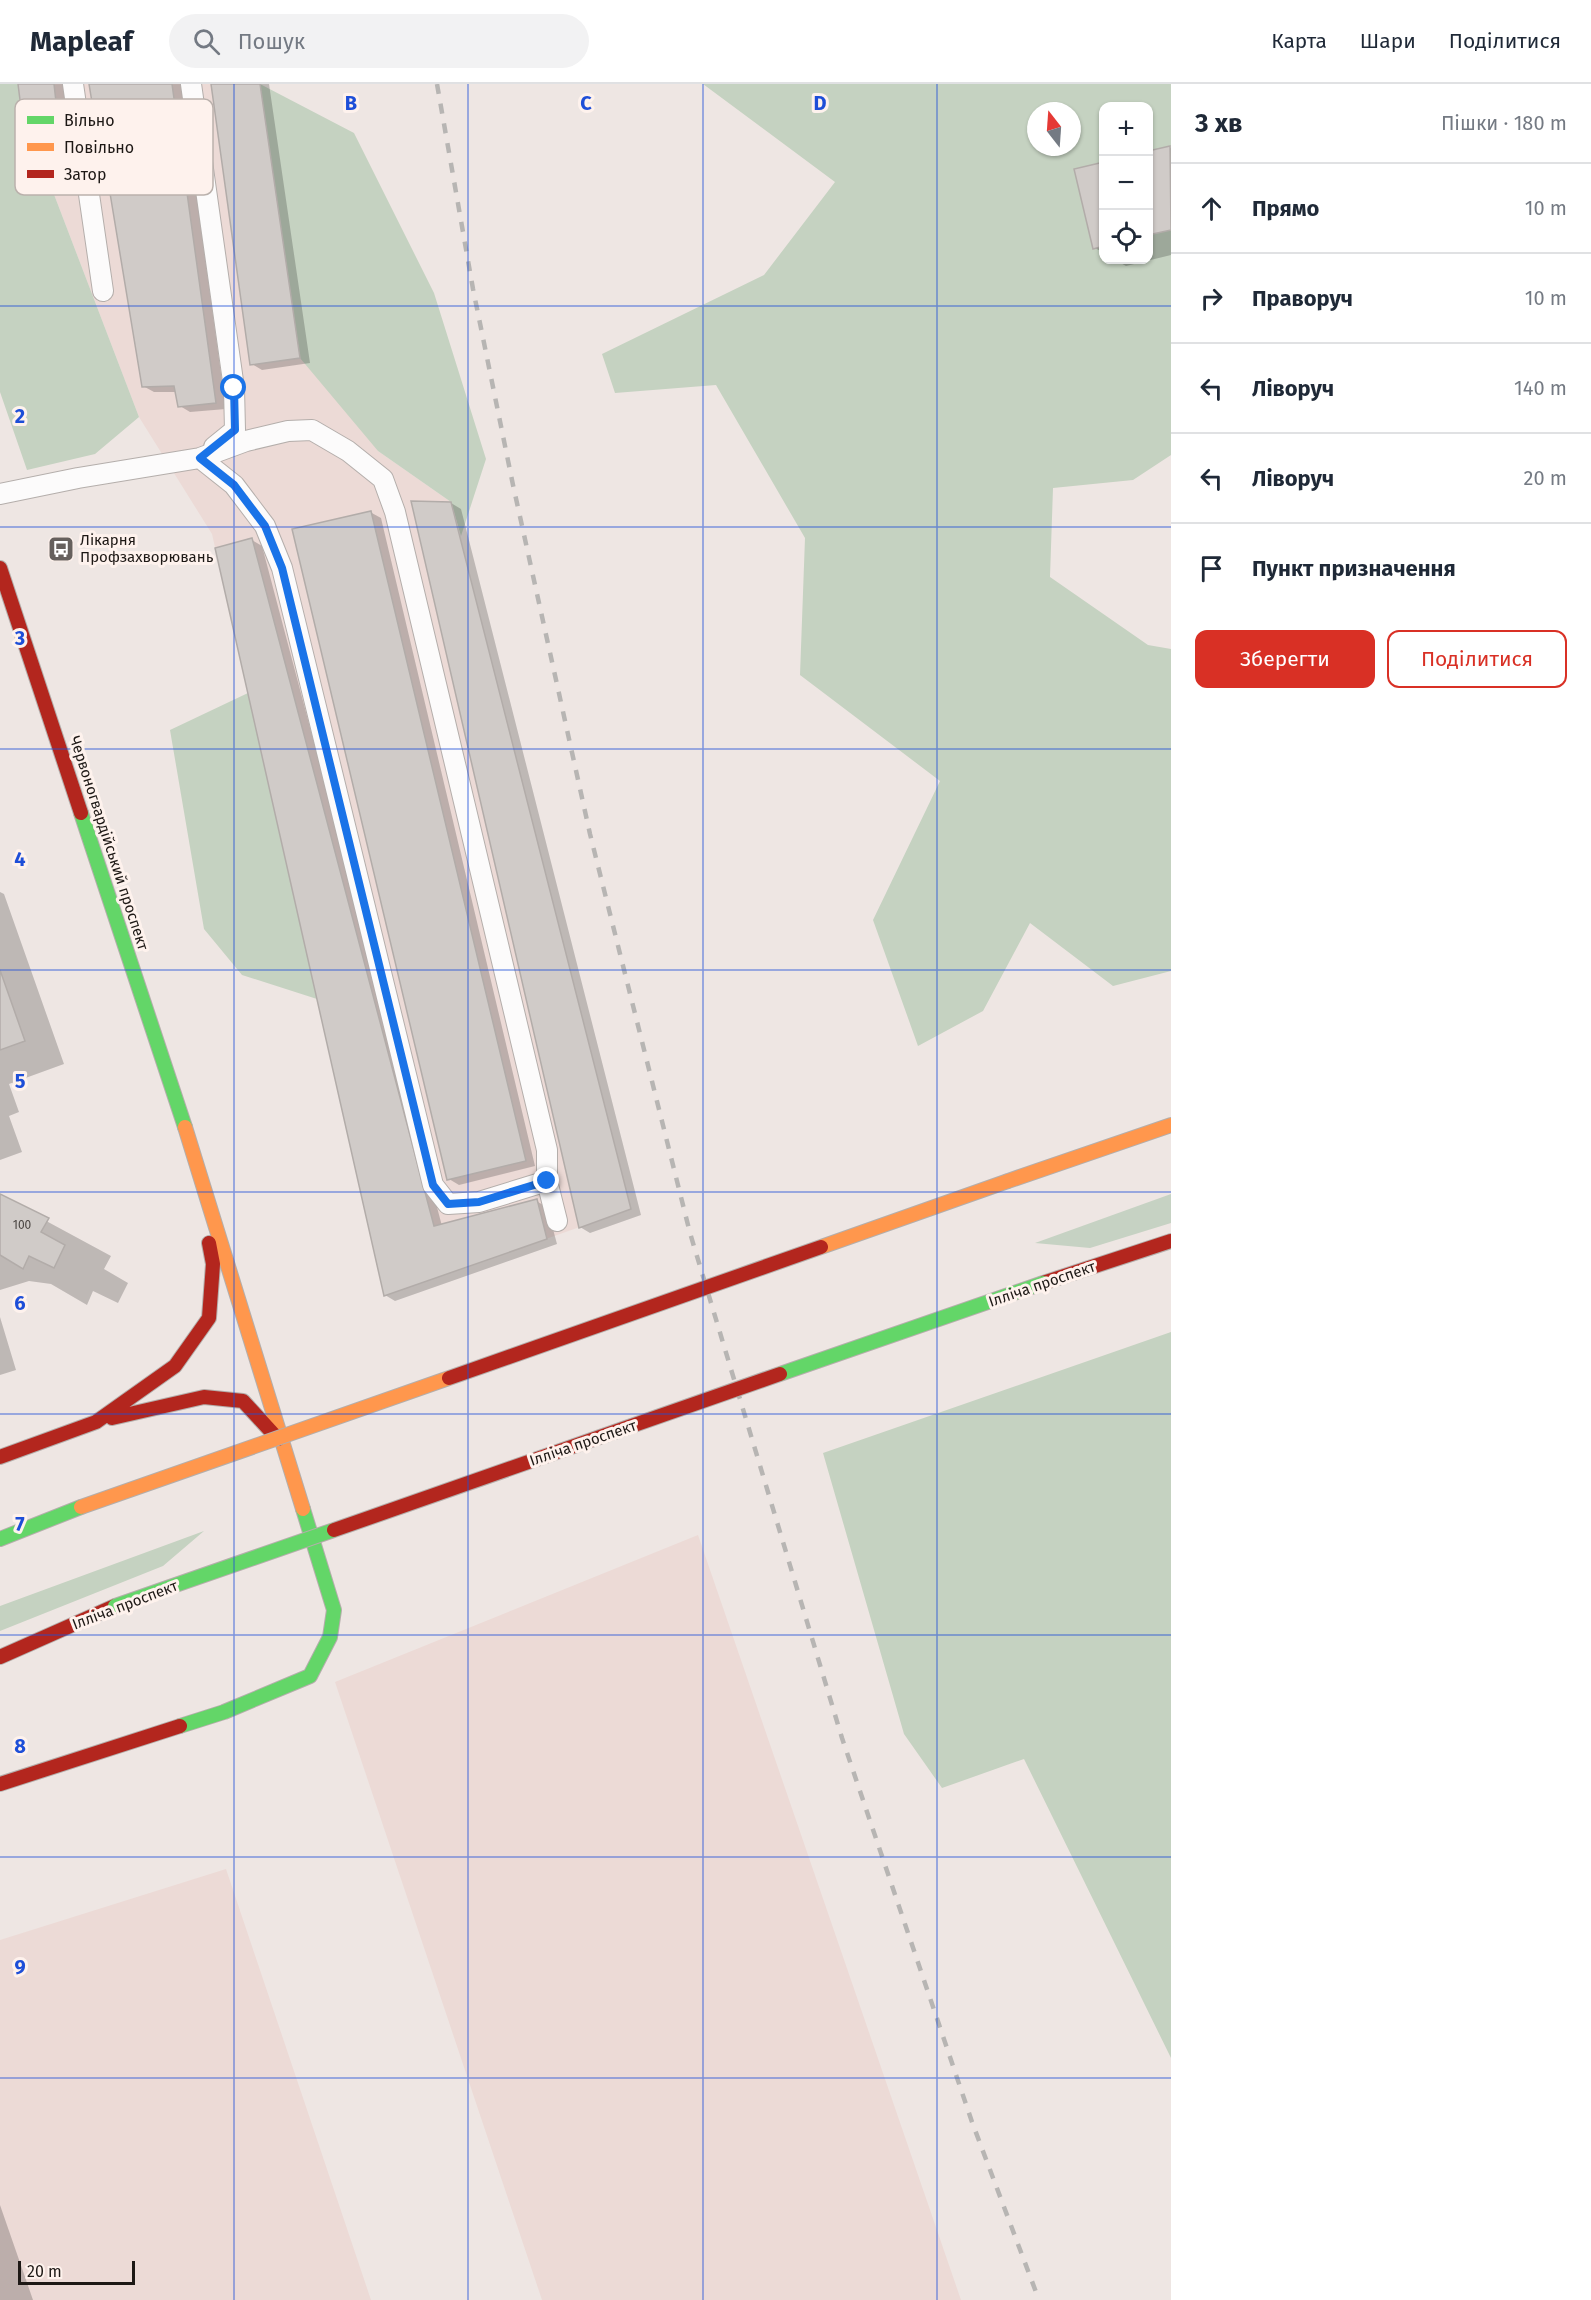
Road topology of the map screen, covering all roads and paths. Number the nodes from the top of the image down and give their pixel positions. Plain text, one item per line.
1 (73, 84) edge
2 (191, 84) edge
3 (75, 99) edge
4 (193, 99) edge
5 (89, 195) edge
6 (207, 195) edge
7 (103, 291) dead end
8 (200, 458) junction
9 (0, 494) edge
10 (0, 568) edge
11 (1171, 1125) edge
12 (186, 1129) junction
13 (547, 1181) junction
14 (557, 1221) dead end
15 (1171, 1241) edge
16 (96, 1422) junction
17 (283, 1444) junction
18 (0, 1457) edge
19 (81, 1507) junction
20 (0, 1533) edge
21 (0, 1539) edge
22 (0, 1657) edge
23 (0, 1784) edge

1 - 3 lane
2 - 4 lane
5 - 7 lane
6 - 8 lane
8 - 9 lane
8 - 13 lane
8 - 13 lane
10 - 12 main road, Червоногвардійський проспект
11 - 19 main road, bridge
12 - 16 main road
12 - 17 main road
13 - 14 lane
15 - 22 main road, Ілліча проспект, bridge
16 - 17 main road
16 - 18 main road
17 - 23 main road
19 - 20 lane
19 - 21 main road

